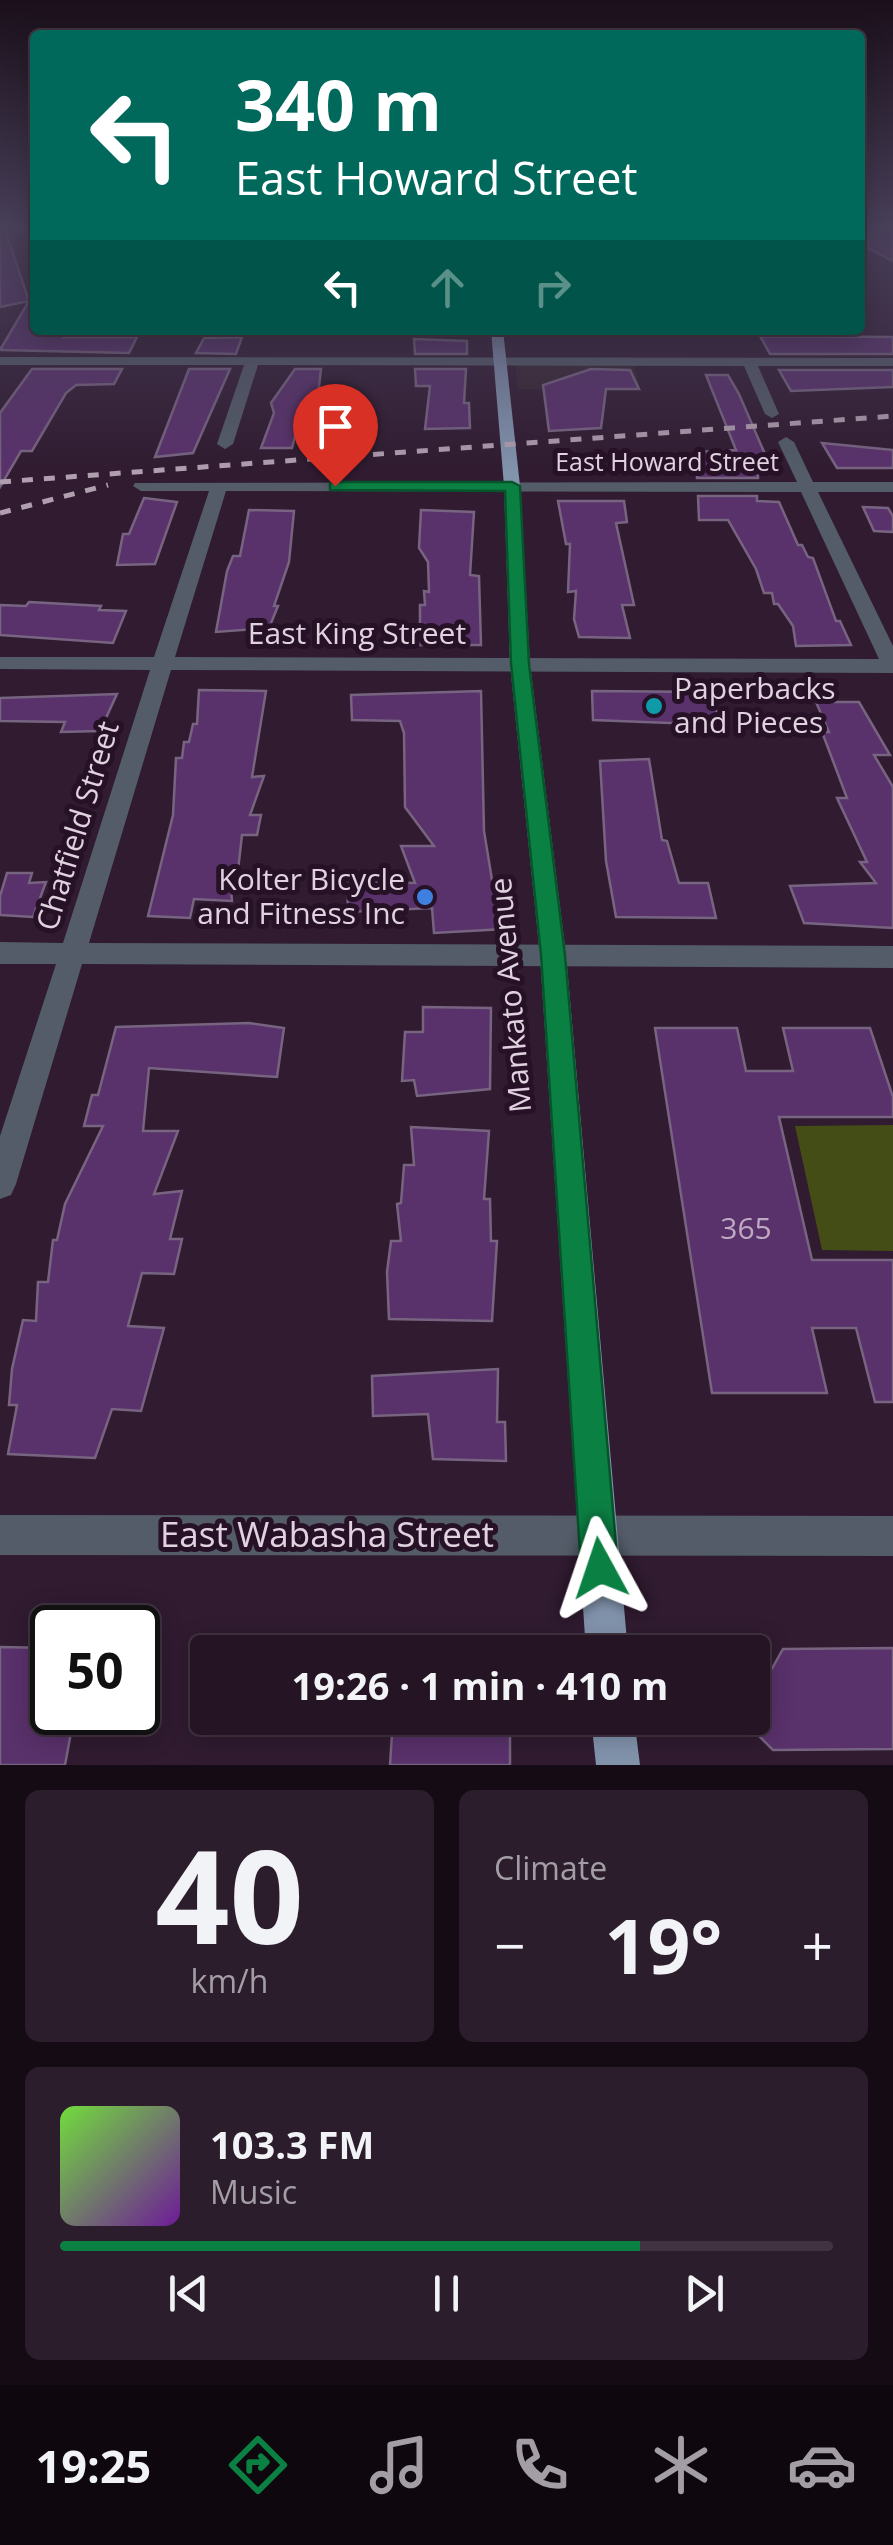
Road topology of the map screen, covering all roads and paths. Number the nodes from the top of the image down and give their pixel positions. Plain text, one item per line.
1 (496, 335) edge
2 (498, 362) junction
3 (749, 362) junction
4 (893, 362) edge
5 (252, 363) junction
6 (3, 365) edge
7 (772, 414) dead end
8 (786, 442) dead end
9 (225, 444) dead end
10 (141, 486) dead end
11 (219, 486) junction
12 (512, 486) junction
13 (807, 487) junction
14 (893, 487) edge
15 (0, 663) edge
16 (161, 664) junction
17 (520, 664) junction
18 (893, 666) edge
19 (0, 952) edge
20 (74, 952) junction
21 (553, 955) junction
22 (893, 957) edge
23 (0, 1184) edge
24 (0, 1534) edge
25 (596, 1534) junction
26 (893, 1536) edge
27 (606, 1635) edge
28 (615, 1735) edge
29 (618, 1765) edge

1 - 2 main road, Mankato Avenue
2 - 3 street
2 - 5 street
2 - 12 main road, Mankato Avenue
3 - 4 street
3 - 7 street
5 - 6 street
5 - 9 street
8 - 13 street
10 - 11 street, East Howard Street
11 - 12 street, East Howard Street
11 - 16 street, Chatfield Street
12 - 13 street, East Howard Street
12 - 17 main road, Mankato Avenue
13 - 14 street, East Howard Street
13 - 18 street
15 - 16 street, East King Street
16 - 17 street, East King Street
16 - 20 street, Chatfield Street
17 - 18 street, East King Street
17 - 21 main road, Mankato Avenue
19 - 20 street
20 - 21 street
20 - 23 street, Chatfield Street
21 - 22 street
21 - 25 main road, Mankato Avenue
24 - 25 street, East Wabasha Street
25 - 26 street, East Wabasha Street
25 - 27 main road, Mankato Avenue
28 - 29 main road

